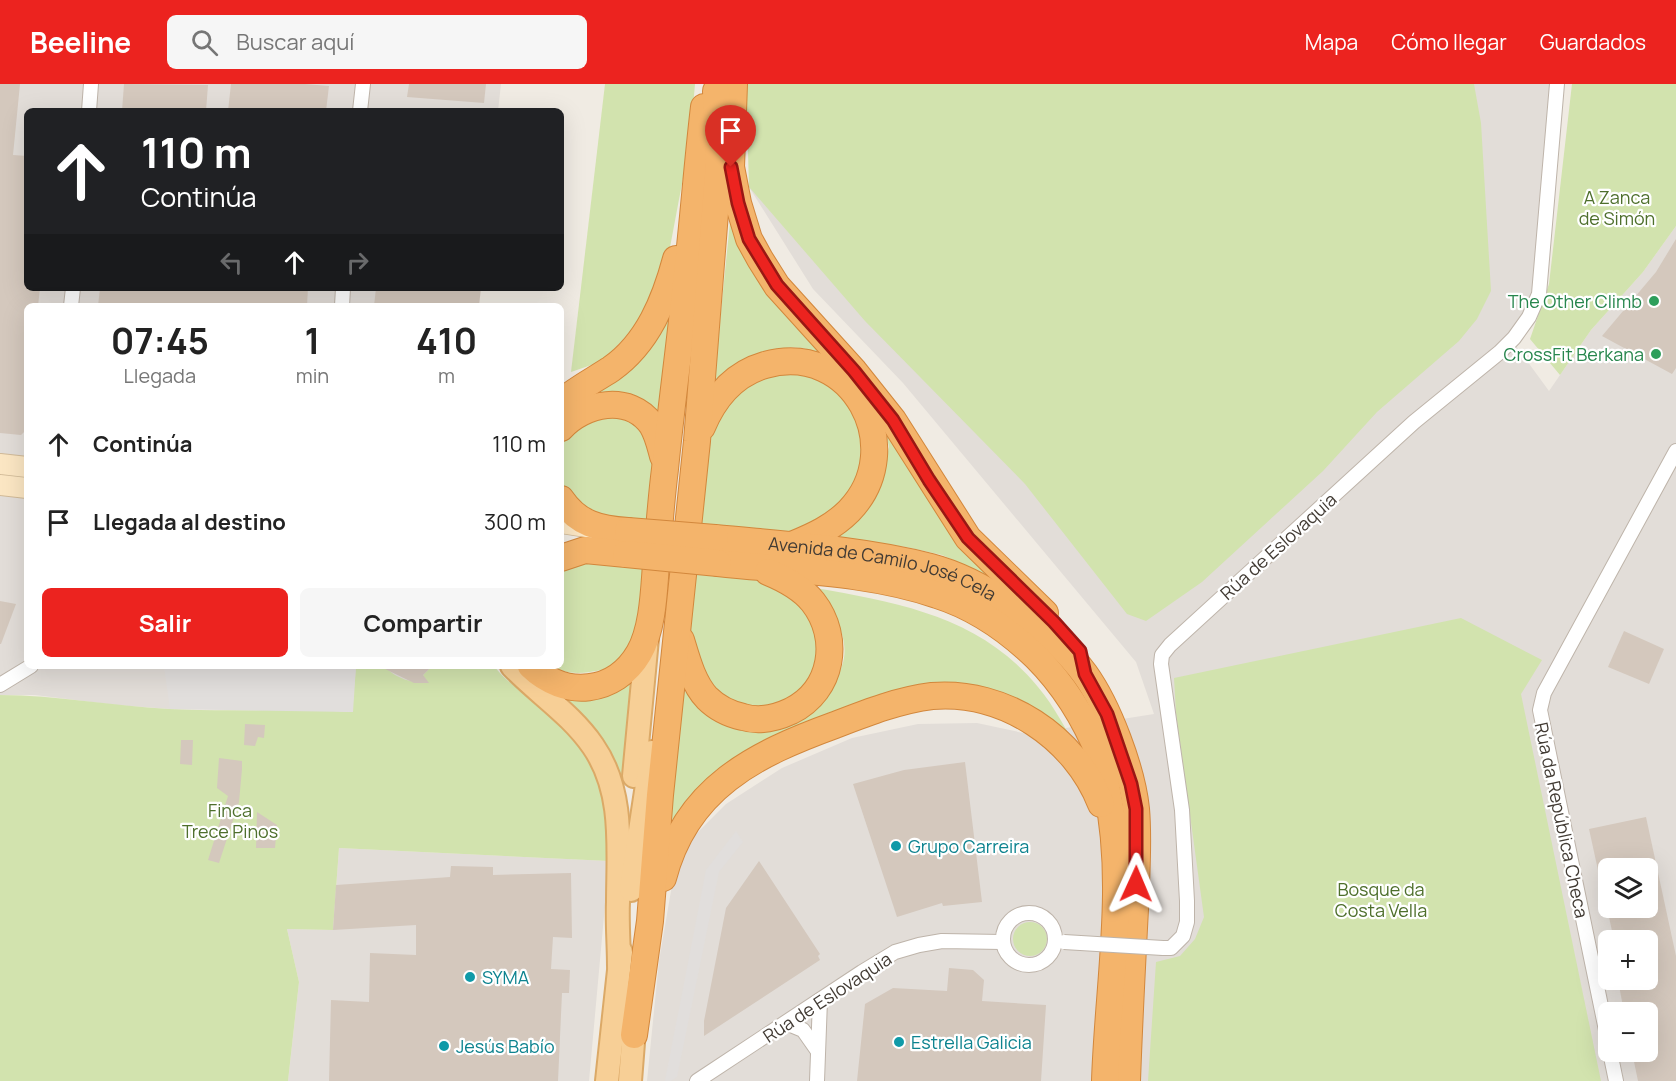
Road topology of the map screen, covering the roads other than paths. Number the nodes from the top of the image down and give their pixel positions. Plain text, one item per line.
1 (92, 84) edge
2 (363, 84) edge
3 (1557, 84) edge
4 (718, 86) edge
5 (89, 108) edge
6 (360, 108) edge
7 (696, 174) junction
8 (564, 399) edge
9 (564, 425) edge
10 (697, 441) junction
11 (1676, 451) edge
12 (665, 467) junction
13 (0, 485) edge
14 (24, 488) edge
15 (564, 503) edge
16 (564, 523) edge
17 (601, 529) junction
18 (627, 542) junction
19 (790, 545) junction
20 (573, 549) edge
21 (716, 550) junction
22 (754, 567) junction
23 (648, 628) junction
24 (678, 631) junction
25 (26, 669) edge
26 (515, 669) edge
27 (534, 669) edge
28 (1085, 674) junction
29 (0, 685) edge
30 (652, 752) junction
31 (1113, 817) junction
32 (650, 921) junction
33 (619, 927) junction
34 (1060, 941) junction
35 (1002, 942) junction
36 (619, 966) junction
37 (820, 1000) junction
38 (1600, 1002) edge
39 (802, 1012) junction
40 (786, 1023) junction
41 (634, 1035) junction
42 (818, 1043) junction
43 (1612, 1062) edge
44 (607, 1081) edge
45 (630, 1081) edge
46 (697, 1081) edge
47 (817, 1081) edge
48 (1105, 1081) edge
49 (1127, 1081) edge
50 (1617, 1081) edge

1 - 5 street
2 - 6 street
3 - 34 street, Rúa de Eslovaquia, bridge
4 - 7 highway
4 - 10 highway
4 - 28 highway
4 - 30 highway
7 - 8 highway
7 - 12 highway
9 - 12 highway
10 - 19 highway
10 - 24 highway
11 - 38 street, Rúa da República Checa
12 - 23 highway
13 - 14 main road
15 - 17 highway
16 - 17 main road
17 - 18 highway
18 - 20 highway
18 - 21 highway, Avenida de Camilo José Cela, bridge
19 - 21 highway, Avenida de Camilo José Cela
19 - 28 highway, Avenida de Camilo José Cela
21 - 22 highway, Avenida de Camilo José Cela
22 - 24 highway
22 - 31 highway, Avenida de Camilo José Cela
23 - 27 highway
23 - 33 main road
24 - 32 highway
25 - 29 street
26 - 33 main road
28 - 49 highway, Avenida de Camilo José Cela
30 - 36 main road
30 - 41 main road
31 - 32 highway
31 - 48 highway, Avenida de Camilo José Cela
32 - 41 highway
33 - 36 main road
34 - 35 street
34 - 35 street
35 - 37 street, Rúa de Eslovaquia
36 - 44 main road
37 - 39 street, Rúa de Eslovaquia
37 - 42 street
39 - 40 street, Rúa de Eslovaquia
39 - 42 street
40 - 42 street
40 - 46 street, Rúa de Eslovaquia
41 - 45 main road
42 - 47 street
43 - 50 street

